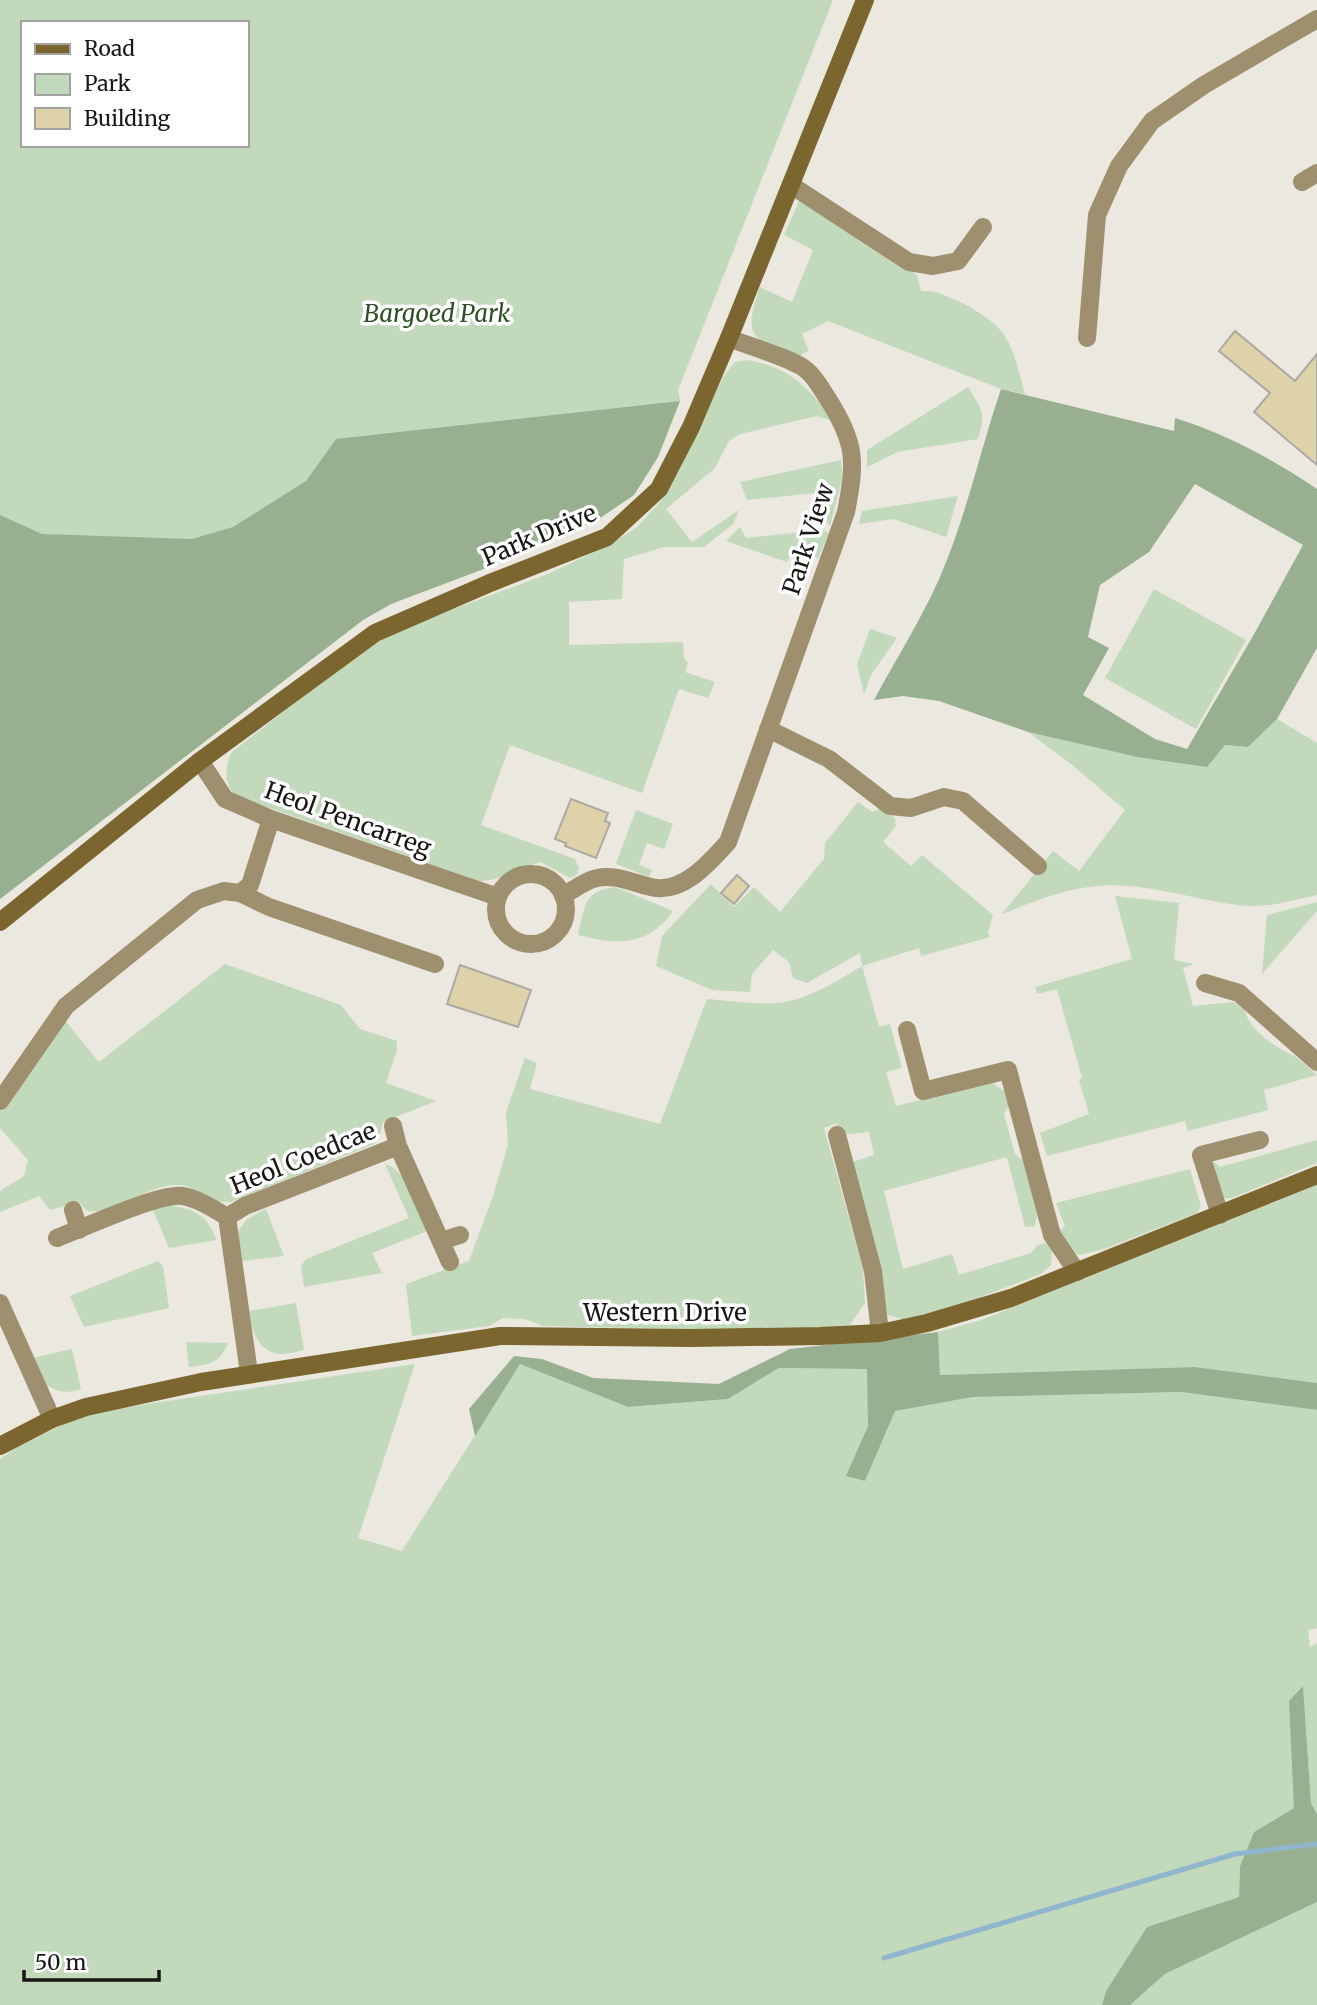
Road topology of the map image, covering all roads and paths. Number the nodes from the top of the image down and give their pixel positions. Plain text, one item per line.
1 (865, 0) edge
2 (1317, 19) edge
3 (790, 185) junction
4 (983, 227) dead end
5 (729, 338) junction
6 (1087, 338) dead end
7 (768, 729) junction
8 (200, 761) junction
9 (271, 819) junction
10 (1038, 866) dead end
11 (240, 893) junction
12 (563, 896) junction
13 (498, 897) junction
14 (0, 922) edge
15 (435, 964) dead end
16 (1205, 983) dead end
17 (907, 1030) dead end
18 (1317, 1062) edge
19 (0, 1101) edge
20 (393, 1126) dead end
21 (837, 1135) dead end
22 (1260, 1140) dead end
23 (398, 1146) junction
24 (1317, 1175) edge
25 (73, 1210) dead end
26 (1220, 1215) junction
27 (227, 1217) junction
28 (79, 1230) junction
29 (460, 1235) dead end
30 (57, 1238) dead end
31 (441, 1241) junction
32 (450, 1262) dead end
33 (1077, 1272) junction
34 (0, 1303) edge
35 (880, 1333) junction
36 (249, 1373) junction
37 (52, 1419) junction
38 (0, 1446) edge

1 - 3 street, Park Drive
2 - 6 street
3 - 4 street
3 - 5 street, Park Drive
5 - 7 street, Park View
5 - 8 street, Park Drive
7 - 10 street
7 - 12 street, Park View
8 - 9 street, Heol Pencarreg
8 - 14 street, Park Drive
9 - 11 street
9 - 13 street, Heol Pencarreg
11 - 15 street
11 - 19 street
12 - 13 street
12 - 13 street
16 - 18 street
17 - 33 street
20 - 23 street, Heol Coedcae
21 - 35 street
22 - 26 street
23 - 27 street, Heol Coedcae
23 - 31 street, Heol Coedcae
24 - 26 street, Western Drive
25 - 28 street
26 - 33 street, Western Drive
27 - 28 street, Heol Coedcae
27 - 36 street, Heol Coedcae
28 - 30 street, Heol Coedcae
29 - 31 street
31 - 32 street, Heol Coedcae
33 - 35 street, Western Drive
34 - 37 street
35 - 36 street, Western Drive
36 - 37 street, Western Drive
37 - 38 street, Western Drive

